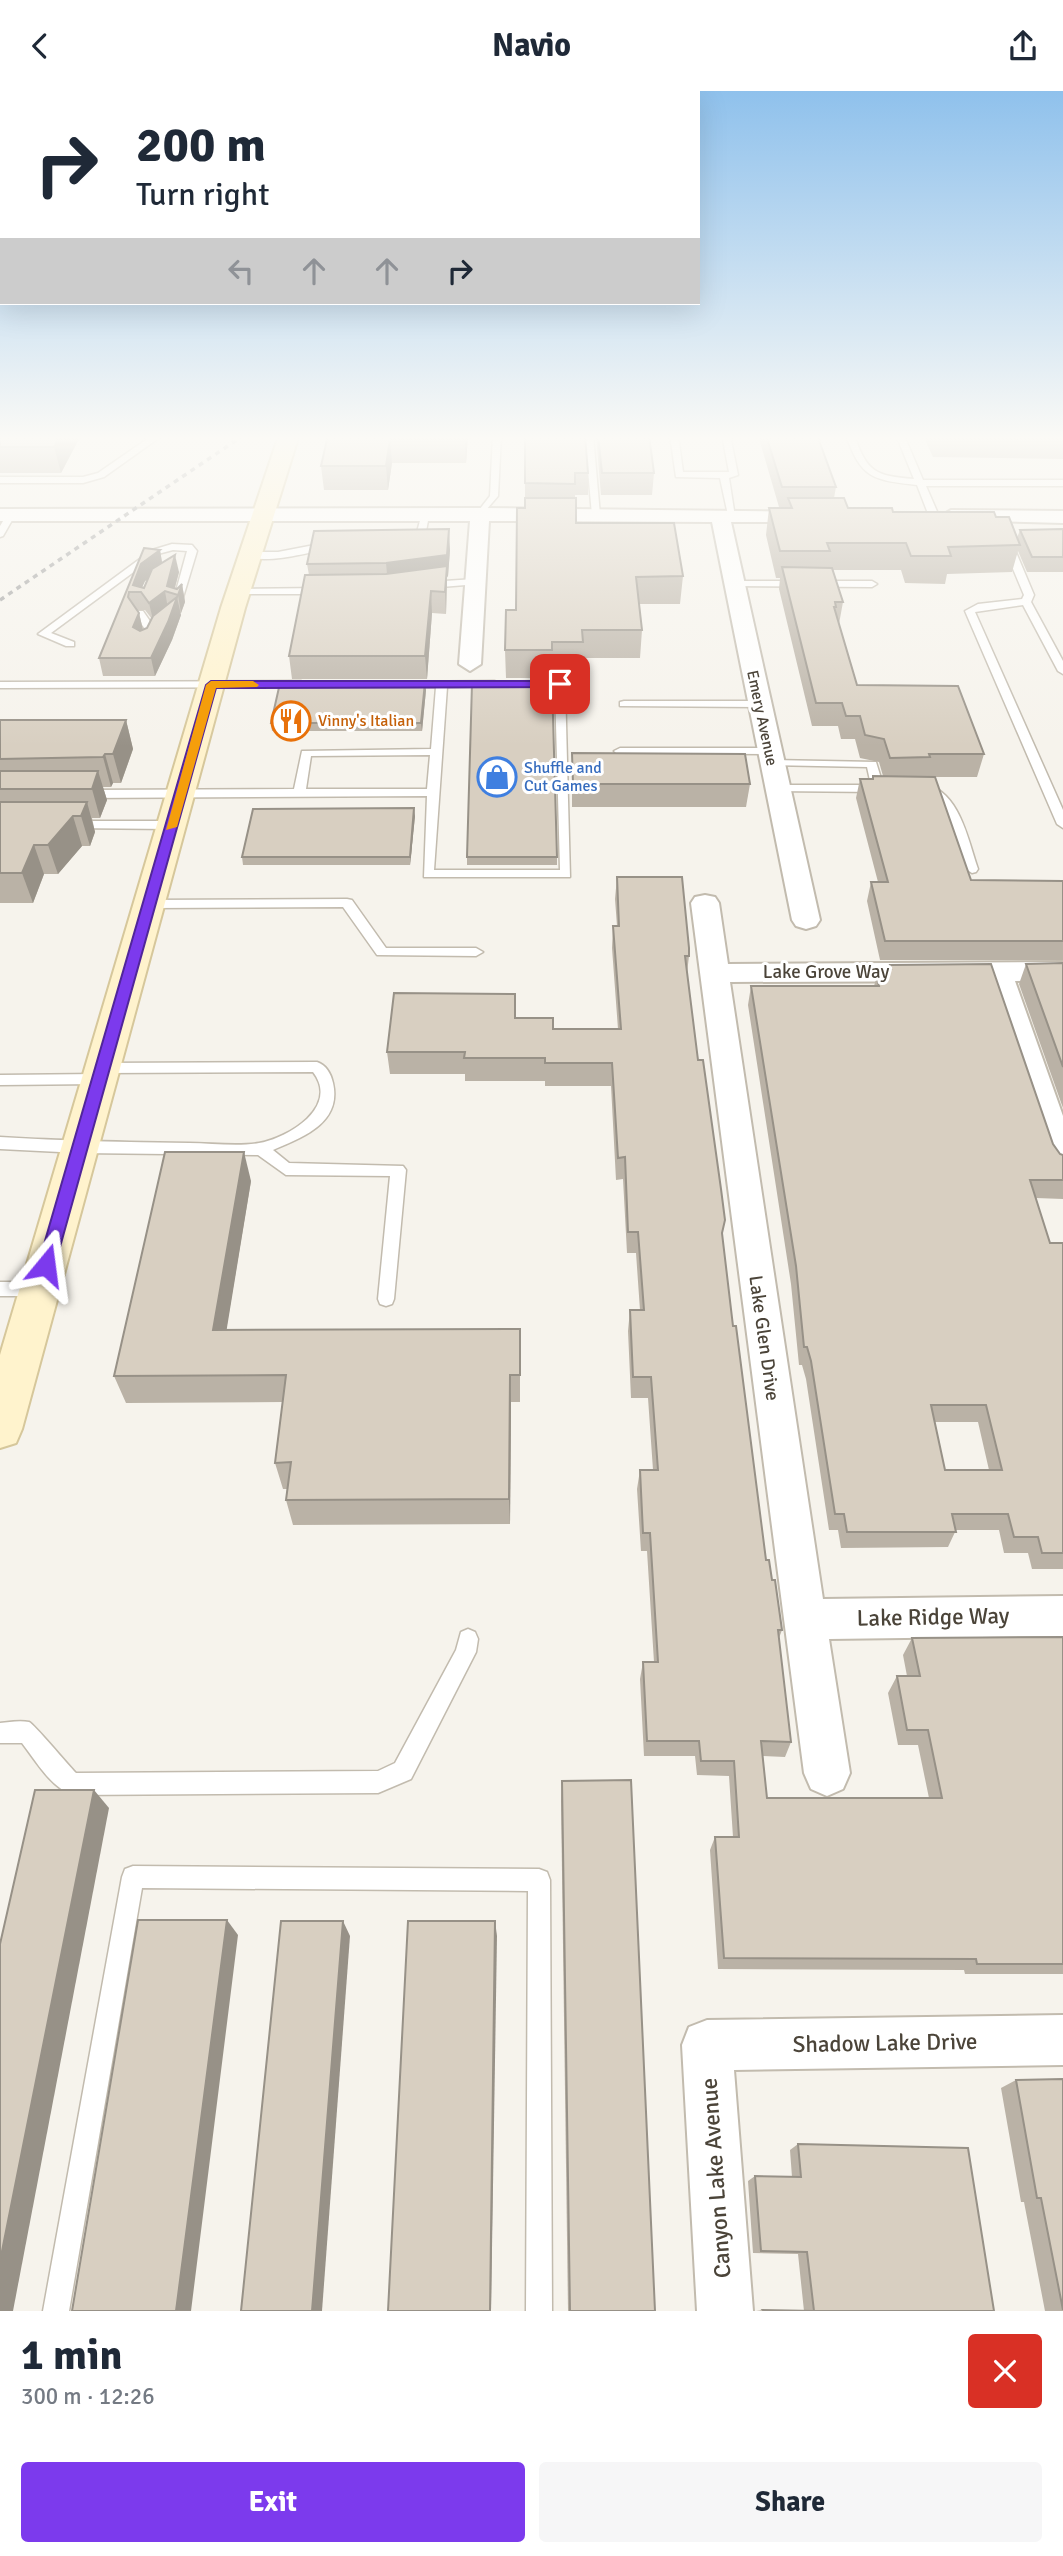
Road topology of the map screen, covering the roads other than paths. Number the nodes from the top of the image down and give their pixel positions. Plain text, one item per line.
1 (254, 539) edge
2 (418, 539) edge
3 (478, 539) edge
4 (728, 539) edge
5 (1005, 539) edge
6 (392, 544) edge
7 (337, 545) edge
8 (249, 555) junction
9 (191, 556) junction
10 (174, 568) edge
11 (475, 582) junction
12 (732, 584) junction
13 (872, 584) dead end
14 (417, 587) edge
15 (333, 591) edge
16 (238, 592) junction
17 (178, 601) edge
18 (1026, 602) junction
19 (139, 613) edge
20 (145, 643) edge
21 (70, 644) dead end
22 (470, 664) dead end
23 (1063, 671) edge
24 (320, 684) edge
25 (387, 684) edge
26 (442, 684) junction
27 (0, 685) edge
28 (211, 685) junction
29 (758, 704) junction
30 (624, 705) dead end
31 (620, 751) edge
32 (436, 752) junction
33 (770, 757) junction
34 (891, 787) junction
35 (777, 789) junction
36 (299, 793) junction
37 (433, 793) junction
38 (65, 794) edge
39 (176, 810) junction
40 (1063, 824) edge
41 (53, 825) edge
42 (972, 869) dead end
43 (705, 903) dead end
44 (149, 904) junction
45 (806, 920) dead end
46 (476, 952) dead end
47 (997, 971) junction
48 (1063, 971) edge
49 (714, 973) junction
50 (101, 1073) junction
51 (0, 1080) edge
52 (0, 1143) edge
53 (80, 1147) junction
54 (261, 1149) junction
55 (1063, 1161) edge
56 (0, 1289) edge
57 (40, 1289) junction
58 (386, 1299) dead end
59 (0, 1429) edge
60 (1063, 1616) edge
61 (803, 1619) junction
62 (468, 1639) dead end
63 (0, 1733) edge
64 (827, 1773) dead end
65 (1063, 2040) edge
66 (707, 2045) joint
67 (56, 2311) edge
68 (539, 2311) edge
69 (725, 2311) edge

1 - 8 main road
2 - 6 lane
3 - 11 street
4 - 12 street, Emery Avenue
5 - 18 lane
7 - 8 lane
8 - 16 main road
9 - 10 lane
9 - 17 lane
9 - 21 lane
11 - 14 lane
11 - 22 street
12 - 13 lane
12 - 29 street, Emery Avenue
15 - 16 lane
16 - 28 main road
18 - 23 lane
18 - 40 lane
19 - 20 lane
24 - 28 lane
25 - 26 lane
26 - 32 lane
26 - 37 lane
27 - 28 lane
28 - 39 main road
29 - 30 lane
29 - 33 street, Emery Avenue
31 - 33 lane
32 - 36 lane
32 - 37 lane
33 - 34 lane
33 - 35 street, Emery Avenue
34 - 35 lane
34 - 42 lane
35 - 45 street, Emery Avenue
36 - 37 lane
36 - 39 lane
38 - 39 lane
39 - 41 lane
39 - 44 main road
43 - 49 street, Lake Glen Drive
44 - 46 lane
44 - 50 main road
47 - 48 street, Lake Grove Way
47 - 49 street, Lake Grove Way
47 - 55 street
49 - 61 street, Lake Glen Drive
50 - 51 lane
50 - 53 main road
50 - 54 lane
52 - 53 lane
53 - 54 lane
53 - 57 main road
54 - 58 lane
56 - 57 lane
57 - 59 main road
60 - 61 street, Lake Ridge Way
61 - 64 street, Lake Glen Drive
62 - 63 lane
65 - 66 street, Shadow Lake Drive
66 - 69 street, Canyon Lake Avenue
67 - 68 lane

